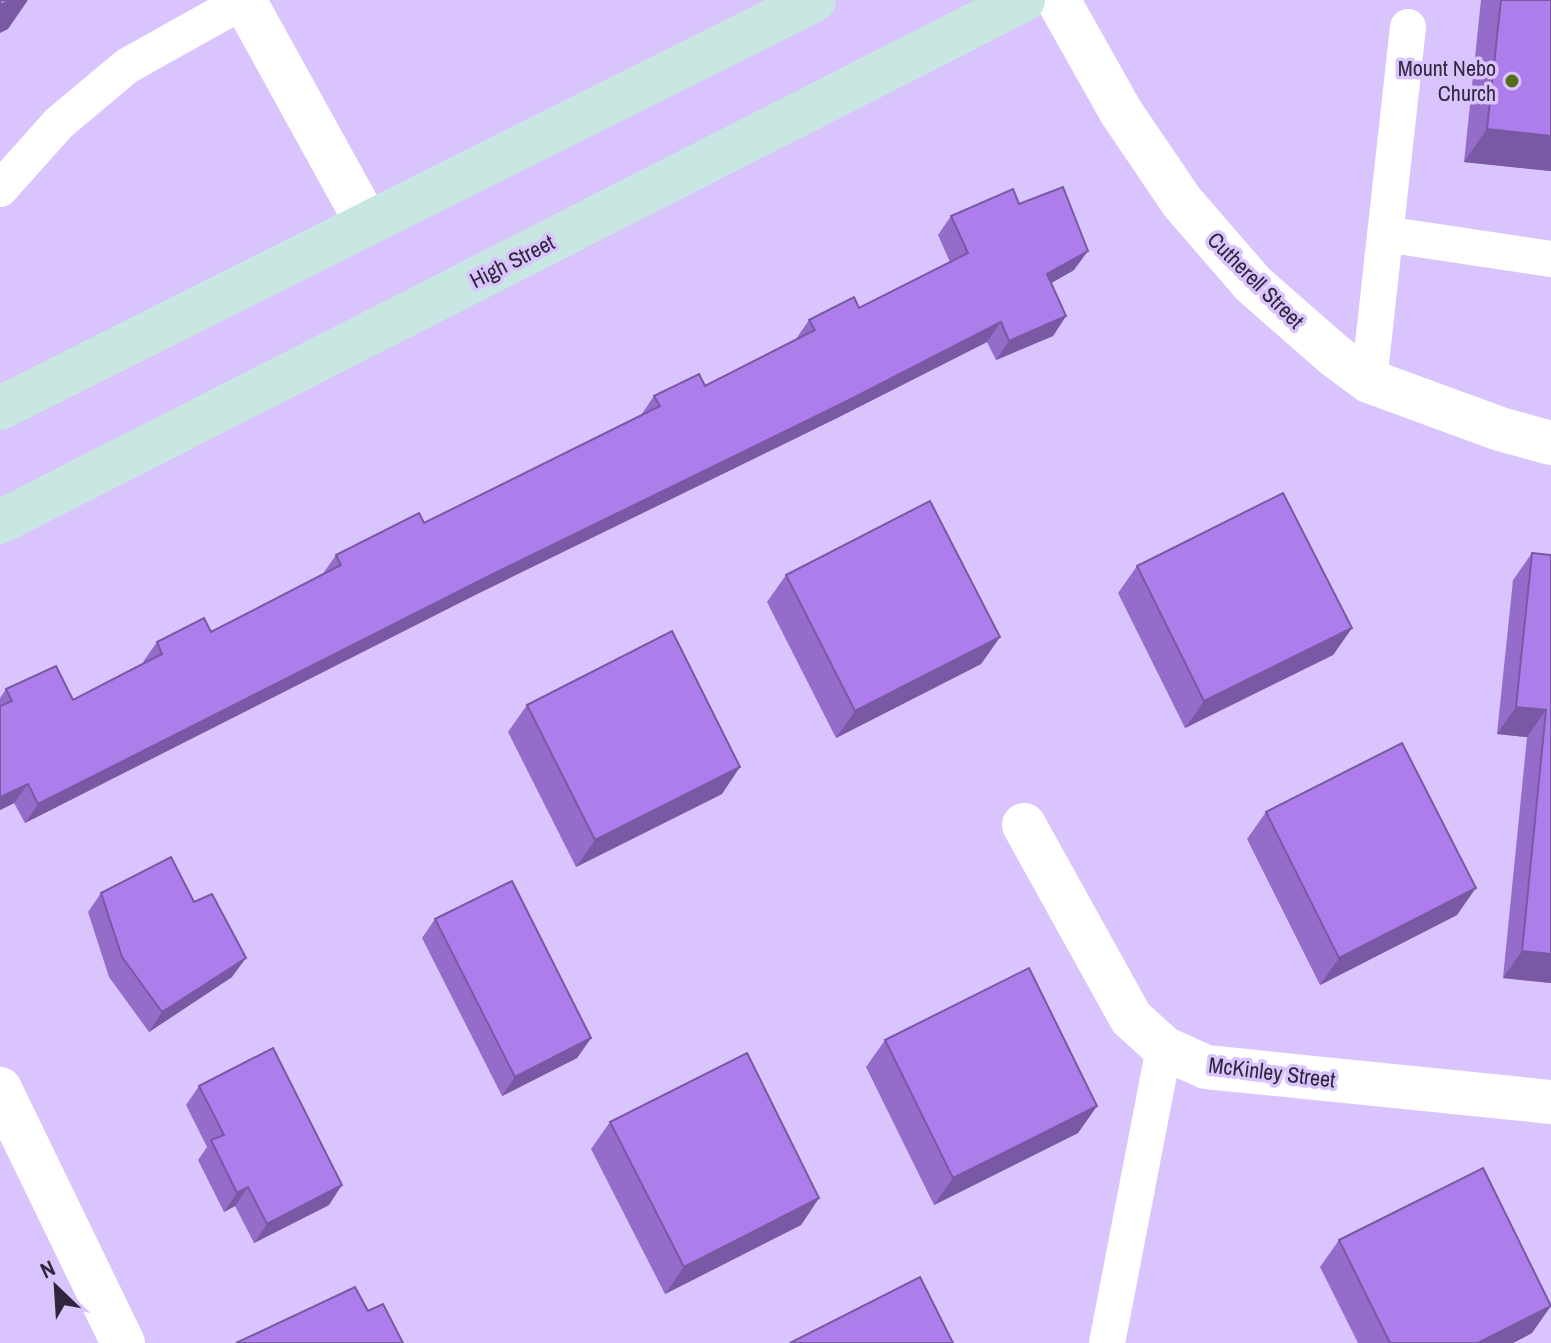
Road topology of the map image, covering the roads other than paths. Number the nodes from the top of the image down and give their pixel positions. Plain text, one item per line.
1 (244, 0) edge
2 (814, 0) edge
3 (1023, 0) edge
4 (1058, 0) edge
5 (1408, 27) dead end
6 (0, 189) edge
7 (367, 223) junction
8 (1385, 234) junction
9 (1551, 259) edge
10 (1369, 381) junction
11 (0, 408) edge
12 (1551, 443) edge
13 (0, 522) edge
14 (1024, 825) dead end
15 (1164, 1048) junction
16 (0, 1089) edge
17 (1551, 1102) edge
18 (123, 1343) edge
19 (1107, 1343) edge

1 - 6 lane
1 - 7 street
2 - 7 main road
3 - 13 main road, High Street
4 - 10 street, Cutherell Street
5 - 8 lane
7 - 11 main road
8 - 9 lane
8 - 10 lane
10 - 12 street, Cutherell Street
14 - 15 street, McKinley Street
15 - 17 street, McKinley Street
15 - 19 lane
16 - 18 street

